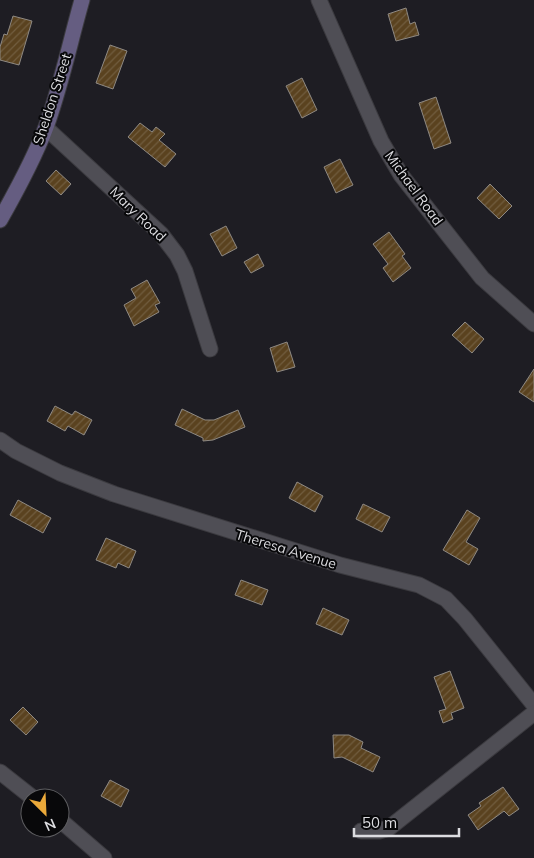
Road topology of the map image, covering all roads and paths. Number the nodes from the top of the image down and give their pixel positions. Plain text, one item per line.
1 (82, 0) edge
2 (320, 0) edge
3 (46, 128) junction
4 (0, 220) edge
5 (534, 324) edge
6 (210, 349) dead end
7 (0, 440) edge
8 (534, 706) edge
9 (534, 713) edge
10 (0, 772) edge
11 (20, 788) edge
12 (70, 829) edge
13 (361, 831) dead end
14 (104, 858) edge

1 - 3 street, Sheldon Street
2 - 5 street, Michael Road
3 - 4 street, Sheldon Street
3 - 6 street, Mary Road
7 - 8 street, Theresa Avenue
9 - 13 street
10 - 11 street
12 - 14 street

